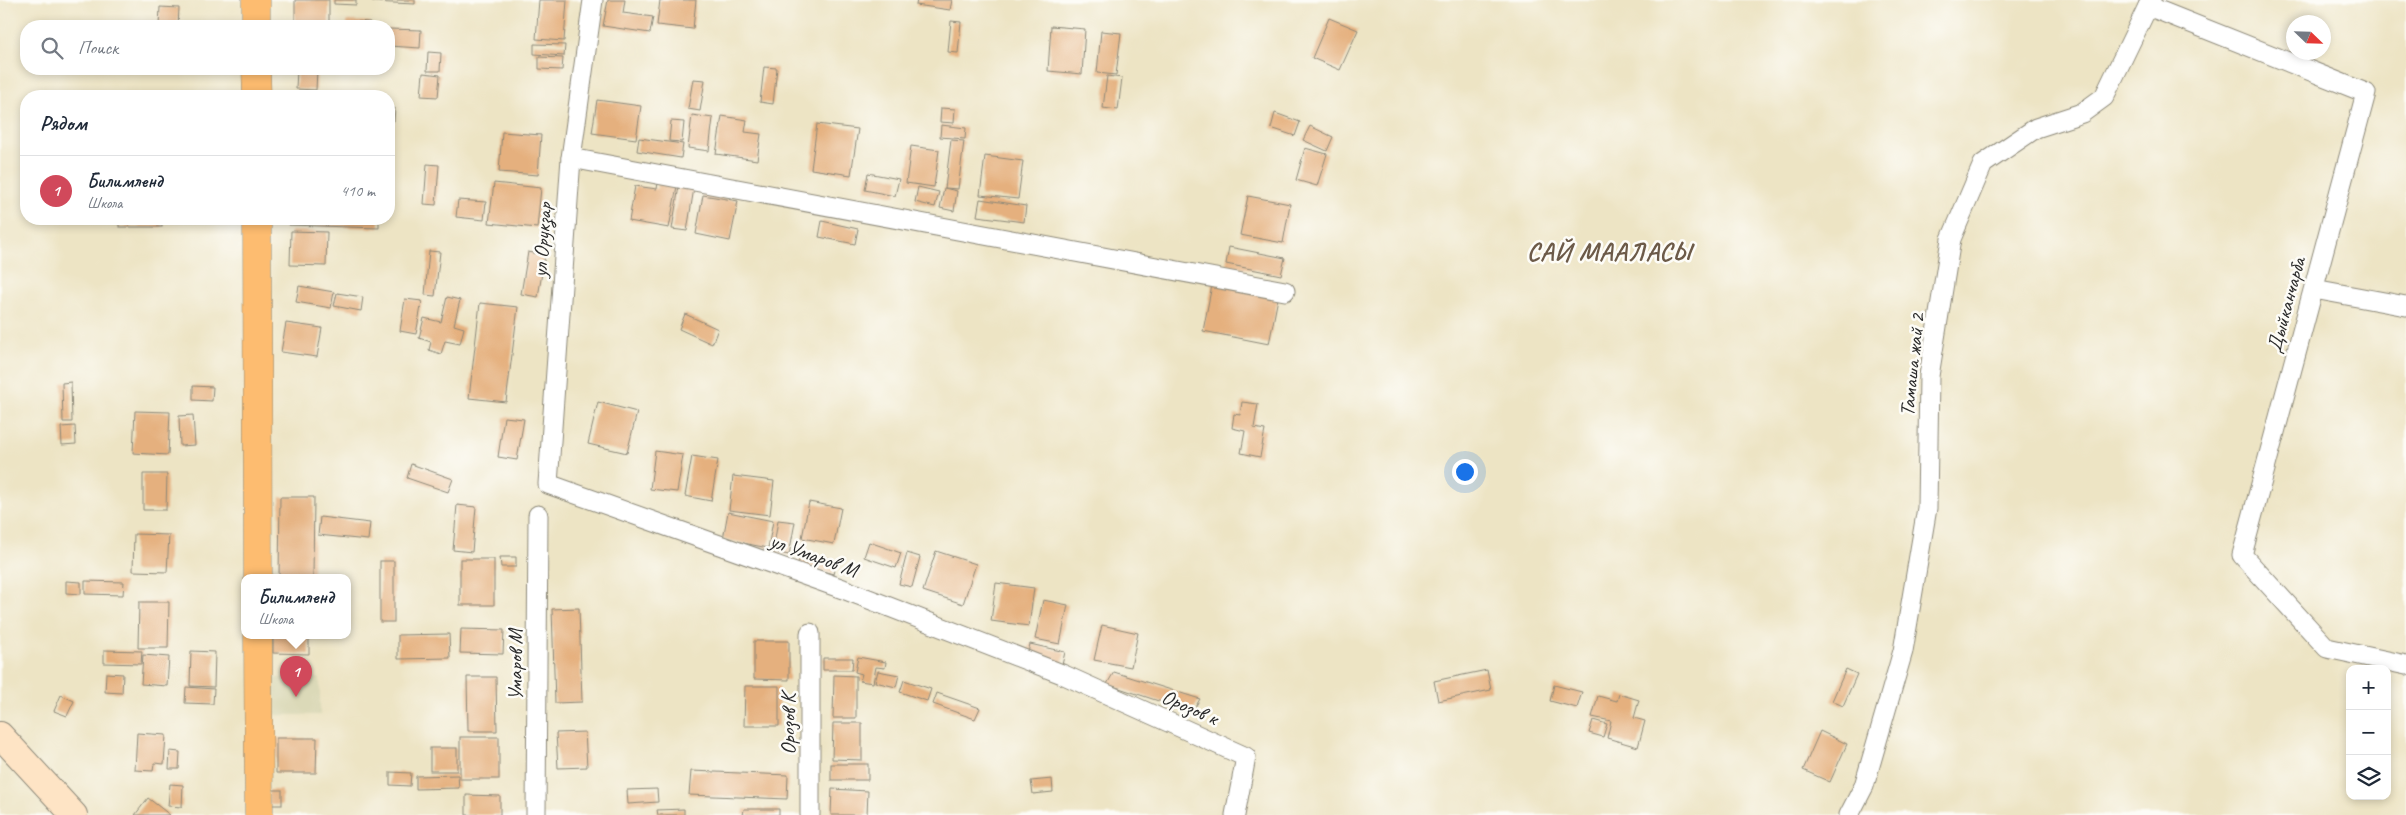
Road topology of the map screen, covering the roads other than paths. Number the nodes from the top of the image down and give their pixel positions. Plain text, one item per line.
1 (256, 0) edge
2 (593, 0) edge
3 (2149, 3) edge
4 (256, 20) edge
5 (256, 75) edge
6 (256, 90) edge
7 (571, 158) junction
8 (257, 225) edge
9 (2314, 289) junction
10 (1285, 291) dead end
11 (2406, 306) edge
12 (548, 484) joint
13 (538, 515) dead end
14 (258, 574) edge
15 (810, 634) dead end
16 (258, 639) edge
17 (2406, 665) edge
18 (1062, 674) joint
19 (0, 735) edge
20 (74, 815) edge
21 (259, 815) edge
22 (536, 815) edge
23 (810, 815) edge
24 (1235, 815) edge
25 (1849, 815) edge

1 - 4 highway
2 - 7 street, ул Орукзар
3 - 9 street, Дыйканчарба
3 - 25 street, Тамаша жай 2
5 - 6 highway
7 - 10 street
7 - 12 street, ул Орукзар
8 - 14 highway
9 - 11 street
9 - 17 street, Дыйканчарба
12 - 18 street, ул Умаров М
13 - 22 street, Умаров М
15 - 23 street, Орозов К
16 - 21 highway
18 - 24 street, Орозов к
19 - 20 main road

